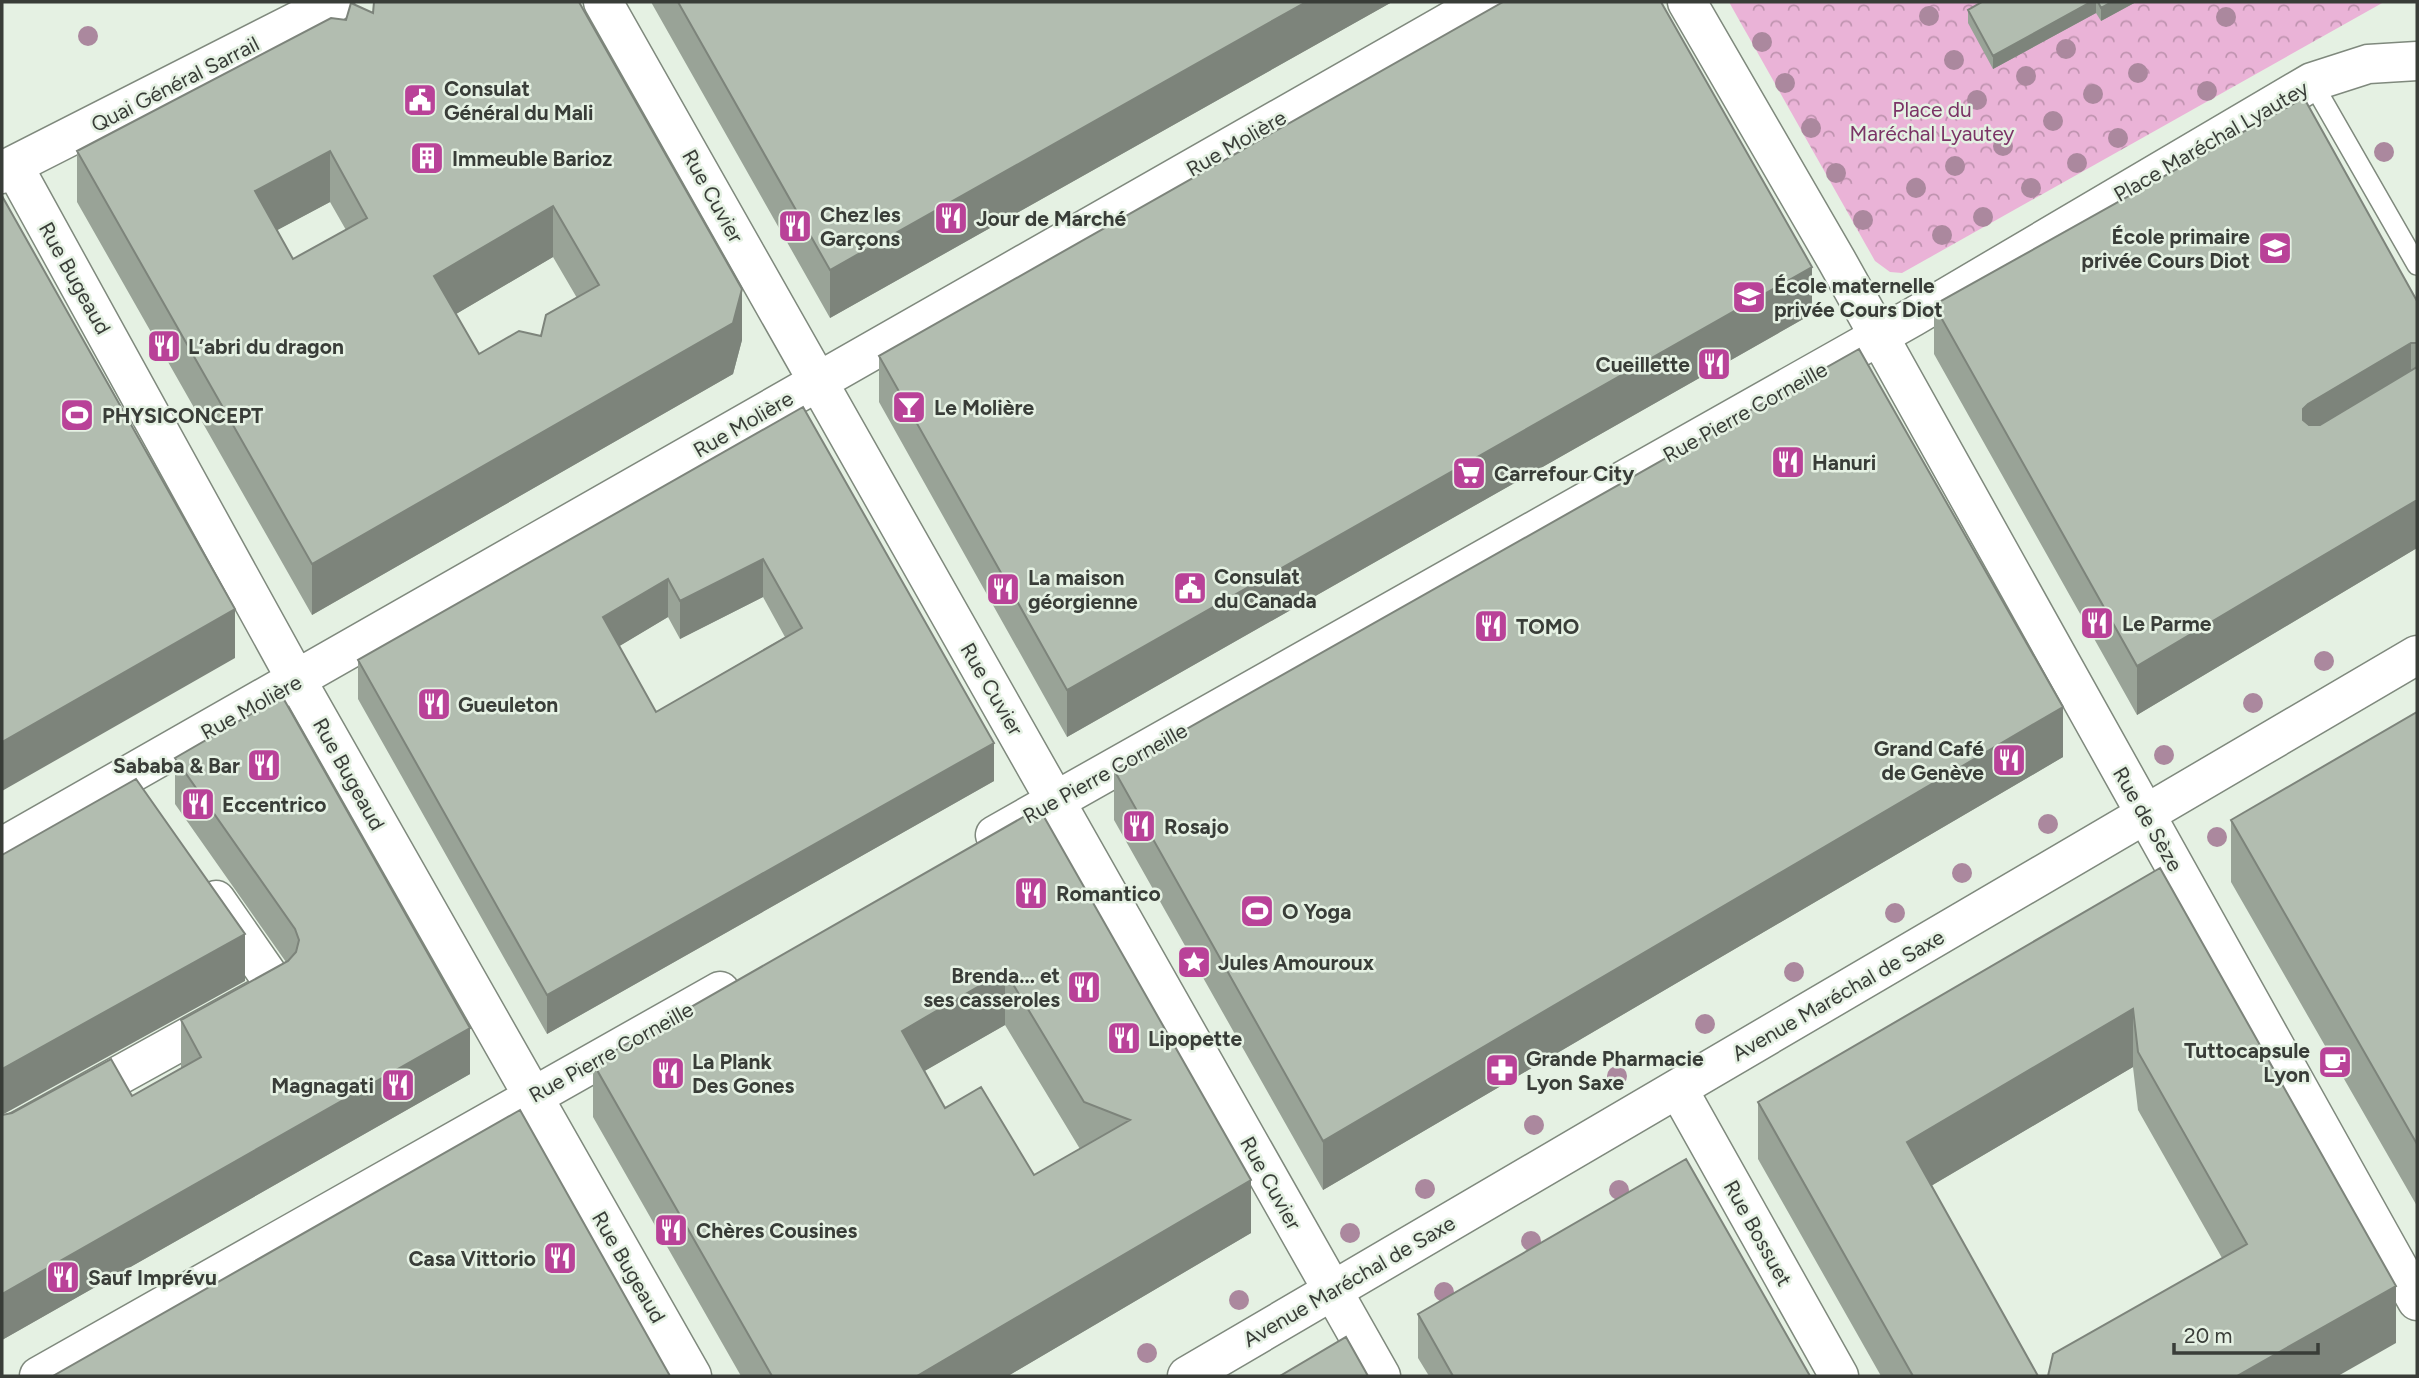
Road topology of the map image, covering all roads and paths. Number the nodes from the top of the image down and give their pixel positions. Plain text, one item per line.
1 (335, 2) edge
2 (603, 2) edge
3 (1484, 2) edge
4 (1687, 2) edge
5 (2417, 61) edge
6 (2312, 82) junction
7 (6, 171) edge
8 (2417, 265) edge
9 (1878, 336) junction
10 (818, 381) junction
11 (2417, 654) edge
12 (297, 681) junction
13 (132, 774) junction
14 (1055, 801) junction
15 (151, 808) edge
16 (2145, 814) junction
17 (2, 846) edge
18 (968, 850) edge
19 (199, 876) edge
20 (755, 971) edge
21 (1678, 1089) junction
22 (531, 1097) junction
23 (2, 1140) edge
24 (1333, 1291) junction
25 (2417, 1301) edge
26 (39, 1376) edge
27 (692, 1376) edge
28 (1187, 1376) edge
29 (1381, 1376) edge
30 (1839, 1376) edge

1 - 7 street, Quai Général Sarrail
2 - 10 street, Rue Cuvier
3 - 10 street, Rue Molière
4 - 9 street
5 - 6 street, Place Maréchal Lyautey
6 - 8 lane
6 - 9 street, Place Maréchal Lyautey
7 - 12 street, Rue Bugeaud
9 - 14 street, Rue Pierre Corneille
9 - 16 street, Rue de Sèze
10 - 12 street, Rue Molière
10 - 14 street, Rue Cuvier
11 - 16 street, Avenue Maréchal de Saxe
12 - 13 street, Rue Molière
12 - 22 street, Rue Bugeaud
13 - 15 street
13 - 17 street, Rue Molière
14 - 18 street, Rue Pierre Corneille
14 - 24 street, Rue Cuvier
16 - 21 street, Avenue Maréchal de Saxe
16 - 25 street, Rue de Sèze
19 - 23 street
20 - 22 street, Rue Pierre Corneille
21 - 24 street, Avenue Maréchal de Saxe
21 - 30 street, Rue Bossuet
22 - 26 street, Rue Pierre Corneille
22 - 27 street, Rue Bugeaud
24 - 28 street, Avenue Maréchal de Saxe
24 - 29 street, Rue Cuvier

